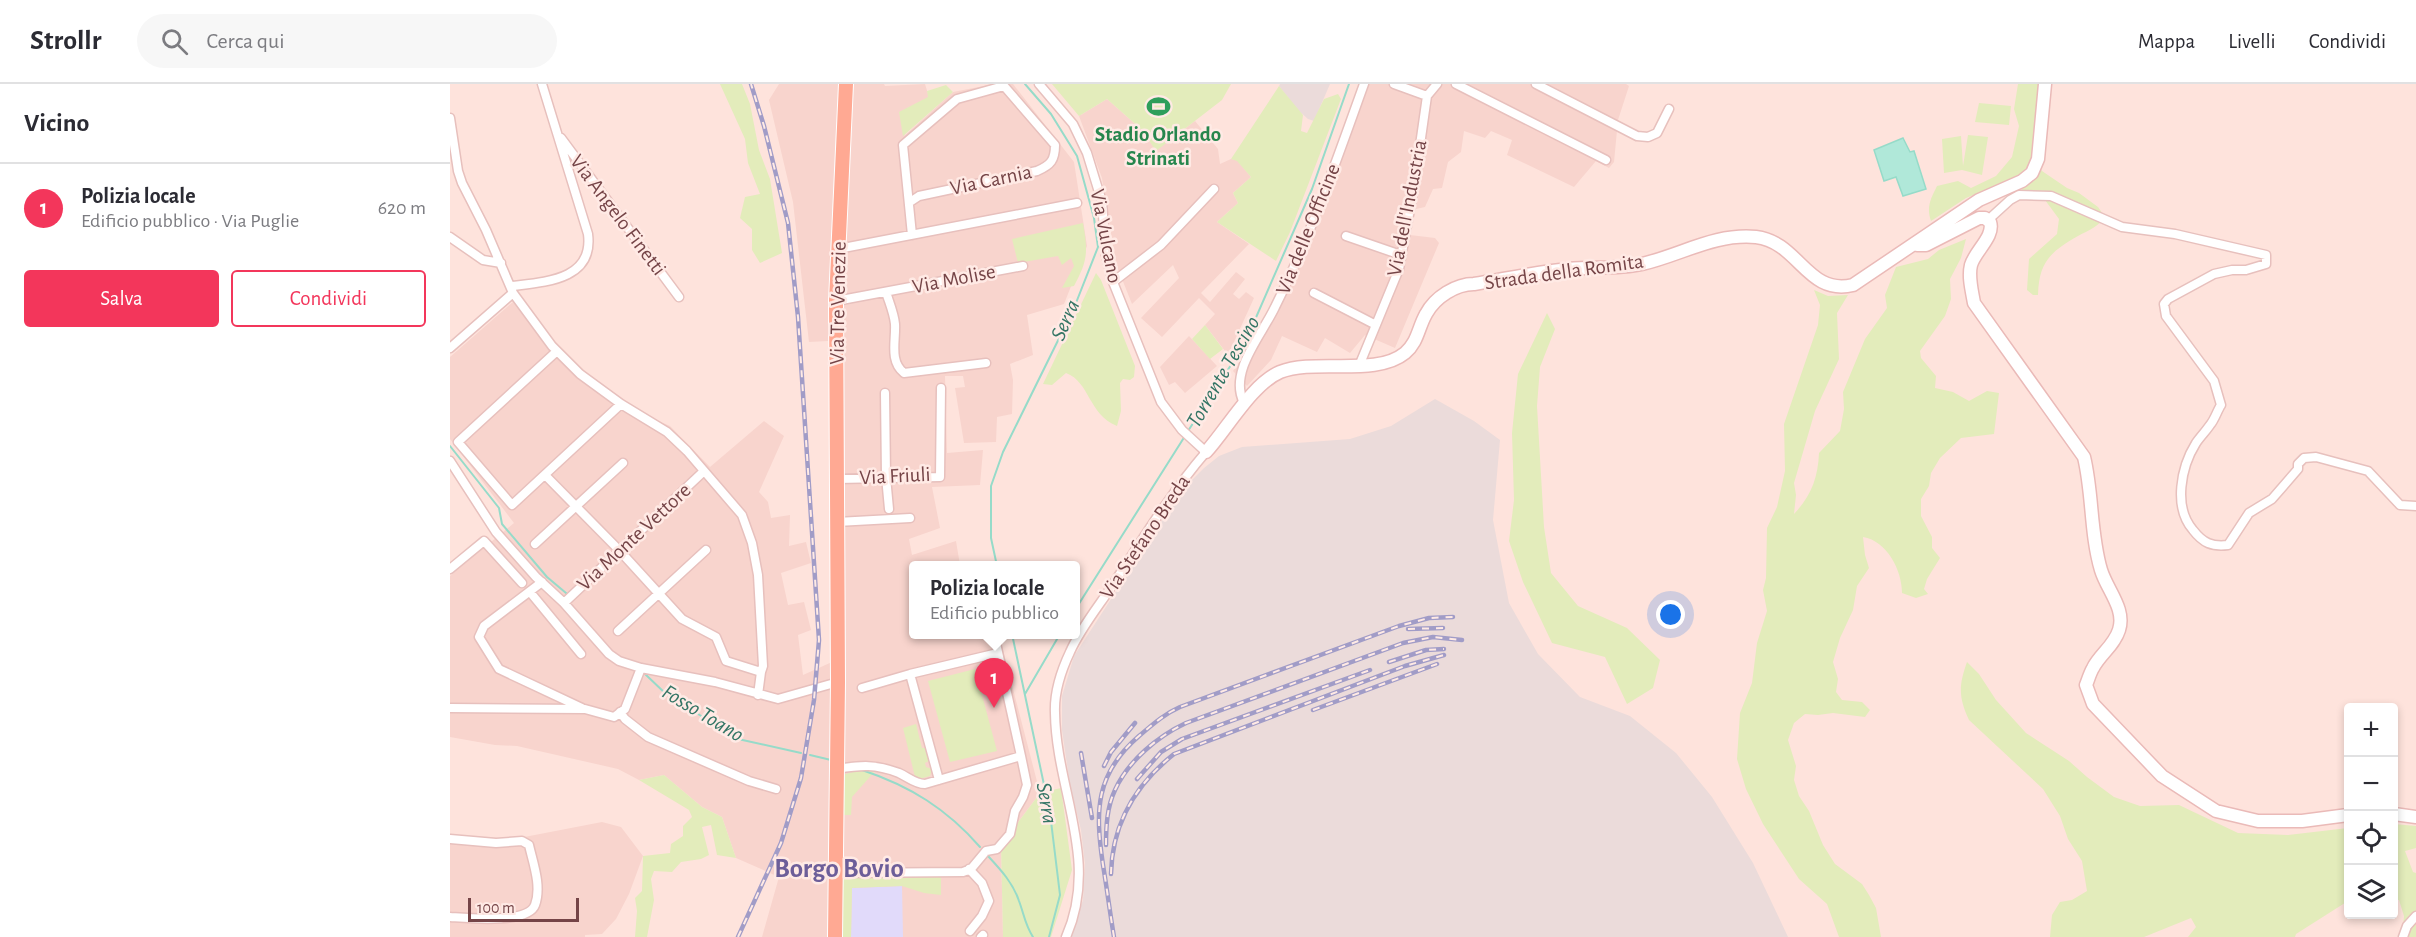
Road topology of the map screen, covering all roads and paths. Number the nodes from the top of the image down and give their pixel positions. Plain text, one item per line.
1 (542, 84) edge
2 (846, 84) edge
3 (1039, 84) edge
4 (1364, 84) edge
5 (1394, 84) edge
6 (1437, 84) edge
7 (1456, 84) edge
8 (1536, 84) edge
9 (2045, 84) edge
10 (1427, 96) junction
11 (1669, 109) dead end
12 (450, 118) edge
13 (557, 133) junction
14 (1606, 160) dead end
15 (1214, 189) dead end
16 (910, 202) junction
17 (1077, 203) dead end
18 (1988, 220) junction
19 (912, 235) junction
20 (1346, 236) dead end
21 (450, 237) edge
22 (1913, 244) junction
23 (838, 249) junction
24 (1401, 255) junction
25 (501, 263) junction
26 (1023, 266) dead end
27 (1113, 282) junction
28 (513, 290) junction
29 (886, 292) junction
30 (1314, 293) dead end
31 (679, 297) dead end
32 (836, 302) junction
33 (1376, 325) junction
34 (450, 348) edge
35 (557, 351) junction
36 (986, 363) dead end
37 (1359, 366) junction
38 (941, 388) dead end
39 (885, 393) dead end
40 (1244, 403) junction
41 (621, 404) junction
42 (1206, 452) junction
43 (450, 461) edge
44 (623, 463) dead end
45 (704, 471) junction
46 (545, 475) junction
47 (886, 477) junction
48 (837, 479) junction
49 (2416, 506) edge
50 (576, 507) junction
51 (889, 509) dead end
52 (910, 518) dead end
53 (837, 522) junction
54 (496, 532) junction
55 (484, 541) junction
56 (536, 544) dead end
57 (619, 550) junction
58 (706, 550) dead end
59 (450, 568) edge
60 (542, 582) junction
61 (522, 583) dead end
62 (530, 592) junction
63 (658, 594) junction
64 (564, 603) junction
65 (618, 631) dead end
66 (1080, 636) edge
67 (995, 639) edge
68 (1078, 639) edge
69 (998, 653) junction
70 (581, 654) dead end
71 (640, 668) junction
72 (760, 672) junction
73 (910, 674) junction
74 (838, 682) junction
75 (862, 688) dead end
76 (758, 695) junction
77 (450, 708) edge
78 (585, 709) junction
79 (621, 712) junction
80 (1021, 756) junction
81 (837, 769) junction
82 (939, 780) junction
83 (776, 789) dead end
84 (2398, 815) edge
85 (2344, 816) edge
86 (2416, 817) edge
87 (450, 839) edge
88 (969, 869) junction
89 (836, 873) junction
90 (2416, 916) edge
91 (450, 917) edge
92 (970, 932) dead end
93 (835, 937) edge
94 (1066, 937) edge
95 (2403, 937) edge

1 - 13 street, Via Angelo Finetti
2 - 23 main road, Via Tre Venezie
3 - 27 street, Via Vulcano
4 - 40 street, Via delle Officine
5 - 10 street
6 - 10 street
7 - 14 street
8 - 11 street
9 - 22 street, Strada della Romita
10 - 24 street, Via dell'Industria
12 - 25 street
13 - 28 street, Via Angelo Finetti
13 - 31 street, Via Angelo Finetti
15 - 27 street
16 - 16 street, Via Carnia
16 - 19 street, Via Carnia
17 - 19 street, Via Carnia
18 - 22 street
18 - 49 street
18 - 85 street
19 - 23 street, Via Carnia
20 - 24 street
21 - 25 street
22 - 37 street, Strada della Romita
23 - 32 main road, Via Tre Venezie
24 - 33 street, Via dell'Industria
25 - 28 street
26 - 29 street, Via Molise
27 - 42 street, Via Vulcano
28 - 34 street
28 - 35 street
29 - 32 street, Via Molise
29 - 36 street, Via Molise
30 - 33 street
32 - 48 main road, Via Tre Venezie
33 - 37 street, Via dell'Industria
35 - 41 street
35 - 46 street
37 - 40 street, Strada della Romita
38 - 47 street, Via Friuli
39 - 47 street
40 - 42 street, Strada della Romita
41 - 45 street
41 - 46 street
42 - 66 street, Via Stefano Breda
43 - 54 street
44 - 50 street
45 - 57 street, Via Monte Vettore
45 - 72 street
46 - 50 street
47 - 48 street, Via Friuli
47 - 51 street
48 - 53 main road, Via Tre Venezie
50 - 56 street
50 - 57 street
52 - 53 street
53 - 74 main road, Via Tre Venezie
54 - 55 street
54 - 60 street
55 - 59 street
55 - 61 street
57 - 63 street
57 - 64 street, Via Monte Vettore
58 - 63 street
60 - 62 street
60 - 64 street
62 - 70 street
62 - 78 street
63 - 65 street
63 - 72 street
64 - 71 street
67 - 69 street
68 - 94 street, Via Stefano Breda
69 - 73 street
69 - 80 street
71 - 76 street
71 - 79 street
72 - 76 street
73 - 75 street
73 - 82 street
74 - 76 street
74 - 81 main road, Via Tre Venezie
77 - 78 street
78 - 79 street
79 - 83 street
80 - 82 street
80 - 88 street
81 - 82 street
81 - 89 main road, Via Tre Venezie
84 - 86 street
87 - 91 street
88 - 89 street
88 - 92 street
89 - 93 main road, Via Tre Venezie
90 - 95 street

